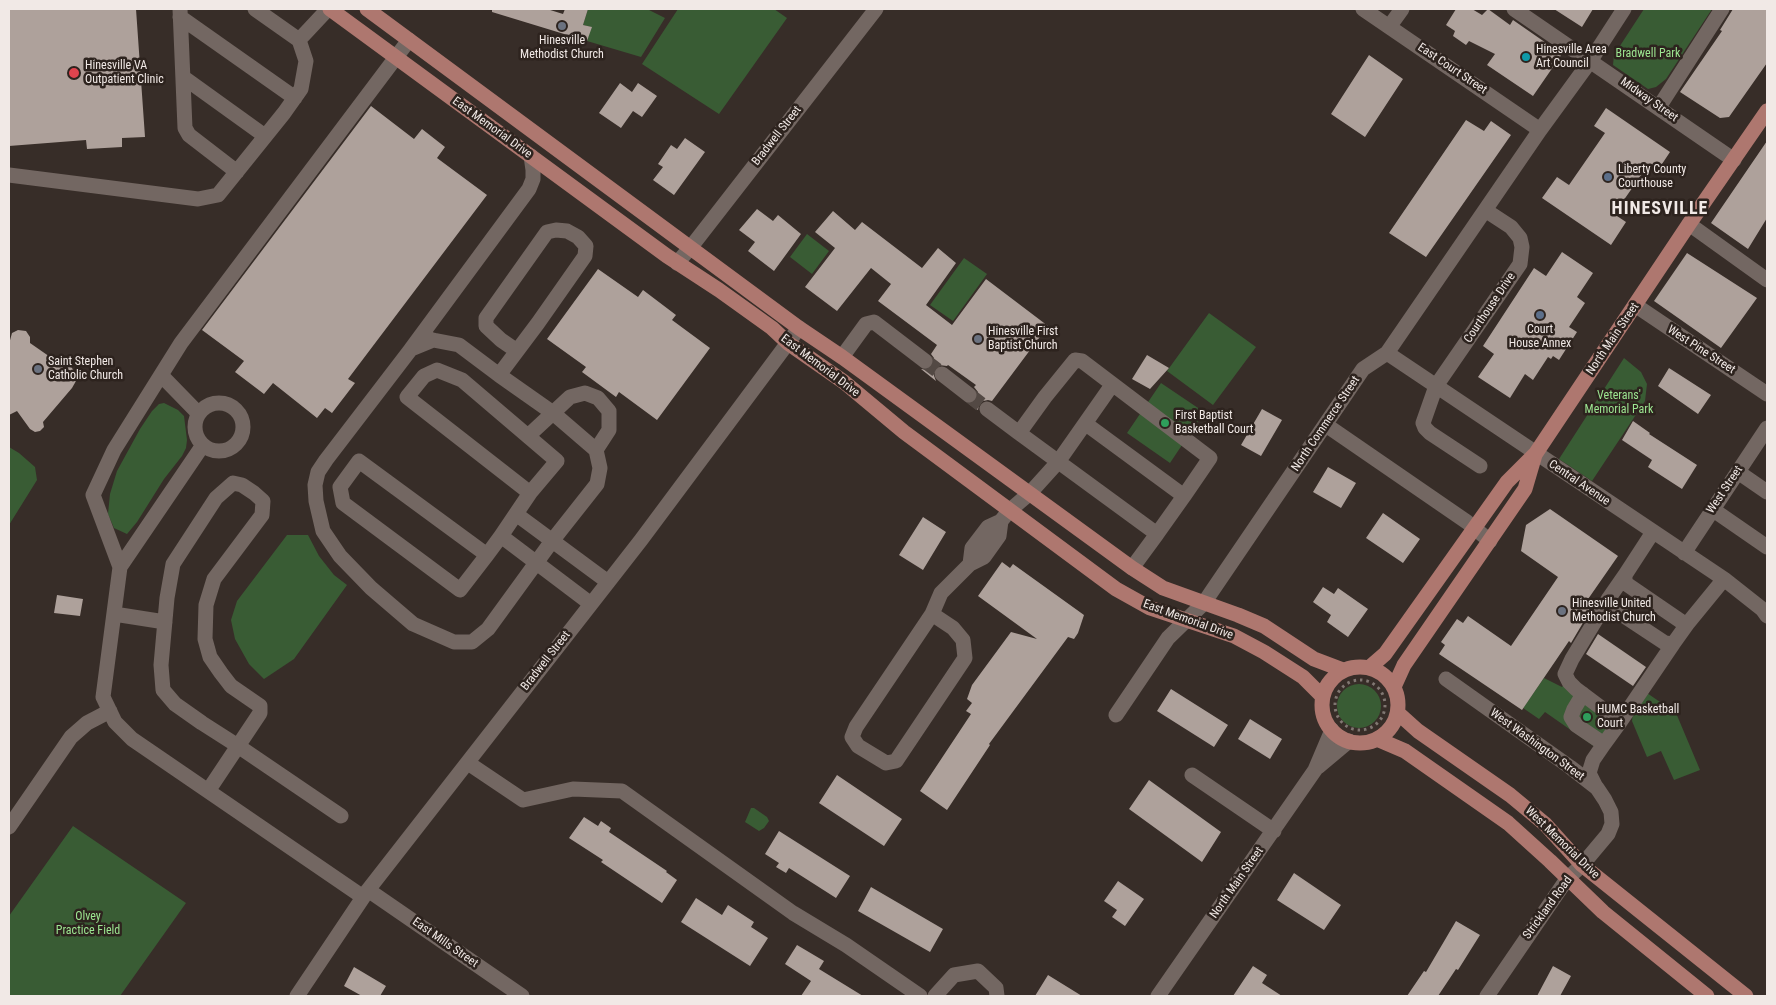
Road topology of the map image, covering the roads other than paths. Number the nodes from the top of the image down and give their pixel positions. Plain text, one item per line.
1 (255, 9) edge
2 (329, 9) edge
3 (367, 9) edge
4 (876, 9) edge
5 (1363, 9) edge
6 (1402, 9) edge
7 (1514, 9) edge
8 (1624, 9) edge
9 (1722, 9) edge
10 (180, 13) edge
11 (1389, 27) junction
12 (300, 40) junction
13 (409, 40) junction
14 (397, 58) junction
15 (1591, 60) junction
16 (183, 77) junction
17 (295, 98) junction
18 (1659, 107) junction
19 (1767, 111) edge
20 (1540, 130) junction
21 (265, 136) junction
22 (531, 156) junction
23 (1734, 160) junction
24 (237, 172) junction
25 (9, 175) edge
26 (1485, 210) junction
27 (1689, 224) junction
28 (691, 247) junction
29 (677, 263) junction
30 (1767, 280) edge
31 (1635, 305) junction
32 (799, 328) junction
33 (788, 343) junction
34 (411, 349) junction
35 (517, 351) junction
36 (1387, 353) junction
37 (842, 357) junction
38 (925, 361) tunnel mouth
39 (942, 374) tunnel mouth
40 (161, 375) junction
41 (499, 375) junction
42 (1112, 385) junction
43 (1436, 386) junction
44 (1767, 394) edge
45 (969, 395) tunnel mouth
46 (987, 409) tunnel mouth
47 (553, 413) junction
48 (200, 414) junction
49 (1086, 424) junction
50 (1326, 425) junction
51 (1767, 428) edge
52 (1019, 433) junction
53 (528, 436) junction
54 (203, 445) junction
55 (596, 450) junction
56 (1536, 453) junction
57 (1058, 462) junction
58 (1480, 466) dead end
59 (1738, 472) junction
60 (1767, 492) edge
61 (530, 493) junction
62 (1030, 493) junction
63 (1184, 496) junction
64 (1712, 509) junction
65 (516, 514) junction
66 (1005, 516) junction
67 (1475, 528) junction
68 (1652, 532) junction
69 (1157, 534) junction
70 (501, 536) junction
71 (552, 541) junction
72 (1490, 541) junction
73 (1767, 547) edge
74 (1684, 553) junction
75 (487, 555) junction
76 (536, 562) junction
77 (120, 567) junction
78 (1132, 568) junction
79 (1625, 575) junction
80 (1724, 579) junction
81 (608, 582) junction
82 (1609, 598) junction
83 (1204, 602) junction
84 (591, 604) junction
85 (114, 614) junction
86 (932, 614) junction
87 (1767, 616) edge
88 (1186, 620) junction
89 (165, 622) junction
90 (1688, 623) junction
91 (1673, 644) junction
92 (1370, 667) junction
93 (1344, 670) junction
94 (1446, 679) dead end
95 (1394, 687) junction
96 (1583, 694) junction
97 (1323, 697) junction
98 (1391, 710) junction
99 (110, 711) junction
100 (1116, 715) dead end
101 (1620, 722) junction
102 (1332, 730) junction
103 (1377, 738) junction
104 (1349, 741) junction
105 (1604, 744) junction
106 (238, 746) junction
107 (468, 763) junction
108 (1315, 770) junction
109 (1192, 776) dead end
110 (1596, 788) junction
111 (208, 791) junction
112 (341, 816) dead end
113 (1612, 824) joint
114 (9, 827) edge
115 (1274, 831) junction
116 (1582, 866) junction
117 (1567, 879) junction
118 (366, 894) junction
119 (297, 996) edge
120 (522, 996) edge
121 (920, 996) edge
122 (935, 996) edge
123 (997, 996) edge
124 (1158, 996) edge
125 (1487, 996) edge
126 (1707, 996) edge
127 (1746, 996) edge

1 - 12 street
2 - 12 street
2 - 14 main road, East Memorial Drive
3 - 13 main road, East Memorial Drive
4 - 28 street, Bradwell Street
5 - 11 street, East Court Street
6 - 11 street
7 - 15 street, Midway Street
8 - 15 street, North Commerce Street
9 - 18 street
10 - 16 street
10 - 17 street
11 - 20 street, East Court Street
12 - 17 street
13 - 14 street
13 - 28 main road, East Memorial Drive
14 - 22 main road, East Memorial Drive
14 - 40 street
15 - 18 street, Midway Street
15 - 20 street, North Commerce Street
16 - 21 street
16 - 24 street
17 - 21 street
18 - 23 street, Midway Street
19 - 23 main road, North Main Street
20 - 26 street, North Commerce Street
21 - 24 street
22 - 29 main road, East Memorial Drive
22 - 34 street
23 - 27 main road, North Main Street
24 - 25 street
26 - 36 street, North Commerce Street
26 - 43 street, Courthouse Drive
27 - 30 street
27 - 31 main road, North Main Street
28 - 29 street, Bradwell Street
28 - 32 main road, East Memorial Drive
29 - 33 main road, East Memorial Drive
31 - 44 street, West Pine Street
31 - 56 main road, North Main Street
32 - 33 street, Bradwell Street
32 - 37 main road, East Memorial Drive
33 - 66 main road, East Memorial Drive
33 - 81 street, Bradwell Street
34 - 41 street
34 - 76 street
35 - 35 street
35 - 41 street
36 - 43 street, Central Avenue
36 - 50 street, North Commerce Street
37 - 38 street
37 - 62 main road, East Memorial Drive
39 - 45 street
40 - 48 street
40 - 77 street
41 - 47 street
42 - 49 street
42 - 52 street
42 - 63 street
43 - 56 street, Central Avenue
43 - 58 street
46 - 52 street
47 - 53 street
47 - 55 street
47 - 55 street
48 - 54 street
48 - 54 street
49 - 57 street
49 - 63 street
50 - 67 street
50 - 83 street, North Commerce Street
51 - 59 street, West Street
52 - 57 street
53 - 61 street
53 - 61 street
54 - 77 street
55 - 71 street
56 - 67 main road, North Main Street
56 - 68 street, Central Avenue
56 - 72 main road, North Main Street
57 - 62 street
57 - 69 street
59 - 60 street
59 - 64 street, West Street
61 - 65 street
62 - 66 street
62 - 78 main road, East Memorial Drive
63 - 69 street
64 - 73 street
64 - 74 street, West Street
65 - 70 street
65 - 71 street
66 - 86 street
66 - 88 main road, East Memorial Drive
67 - 72 street
67 - 92 main road, North Main Street
68 - 74 street, Central Avenue
68 - 79 street
69 - 78 street
70 - 75 street
70 - 76 street
71 - 76 street
71 - 81 street
72 - 95 main road, North Main Street
74 - 80 street, Central Avenue
75 - 75 street
76 - 84 street
77 - 85 street
78 - 83 main road, East Memorial Drive
79 - 82 street
79 - 90 street
80 - 87 street, Central Avenue
80 - 90 street
81 - 84 street, Bradwell Street
82 - 91 street
82 - 96 street
83 - 88 street, North Commerce Street
83 - 93 main road, East Memorial Drive
84 - 107 street, Bradwell Street
85 - 89 street
85 - 99 street
86 - 86 street
88 - 97 main road, East Memorial Drive
88 - 100 street, North Commerce Street
89 - 106 street
89 - 106 street
90 - 91 street
91 - 101 street
92 - 93 main road
92 - 95 main road
93 - 97 main road
94 - 110 street, West Washington Street
95 - 98 main road
96 - 101 street
96 - 105 street
97 - 102 main road
98 - 103 main road
98 - 116 main road, West Memorial Drive
99 - 111 street, East Mills Street
99 - 114 street
101 - 105 street
102 - 104 main road
102 - 108 street, North Main Street
103 - 104 main road
103 - 117 main road, West Memorial Drive
104 - 108 street, North Main Street
105 - 110 street
106 - 111 street
106 - 112 street
107 - 118 street, Bradwell Street
107 - 121 street
108 - 115 street, North Main Street
109 - 115 street
110 - 113 street, West Washington Street
111 - 118 street, East Mills Street
113 - 116 street, Strickland Road
115 - 124 street, North Main Street
116 - 117 street, Strickland Road
116 - 127 main road, West Memorial Drive
117 - 125 street, Strickland Road
117 - 126 main road, West Memorial Drive
118 - 119 street, Bradwell Street
118 - 120 street, East Mills Street
122 - 123 street

